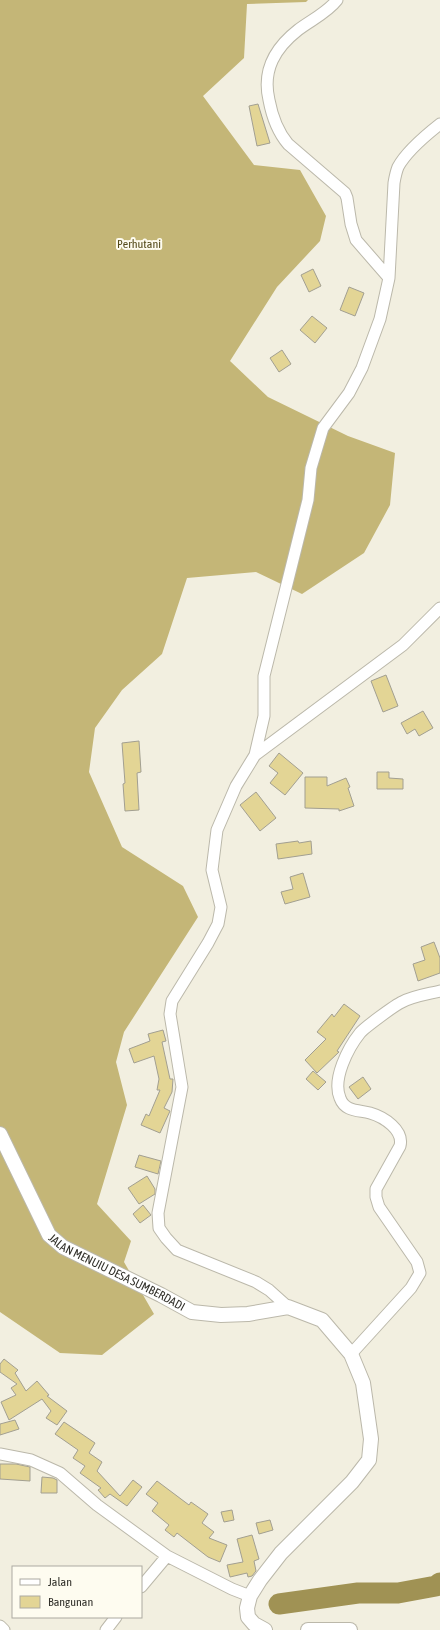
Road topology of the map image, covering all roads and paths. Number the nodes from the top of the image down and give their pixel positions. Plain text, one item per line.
1 (337, 0) edge
2 (440, 124) edge
3 (388, 278) junction
4 (440, 608) edge
5 (255, 755) junction
6 (440, 991) edge
7 (0, 1134) edge
8 (288, 1307) junction
9 (351, 1354) junction
10 (0, 1454) edge
11 (163, 1560) junction
12 (142, 1586) edge
13 (250, 1596) junction
14 (115, 1618) edge
15 (0, 1626) edge
16 (4, 1630) edge
17 (106, 1630) edge
18 (265, 1630) edge
19 (308, 1630) edge
20 (350, 1630) edge

1 - 3 street
2 - 3 street
3 - 5 street
4 - 5 street
5 - 8 street
6 - 9 street
7 - 8 street, JALAN MENUIU DESA SUMBERDADI
8 - 9 street
9 - 13 street
10 - 11 street
11 - 12 street
11 - 13 street
13 - 18 street
14 - 17 street
15 - 16 street
19 - 20 street

